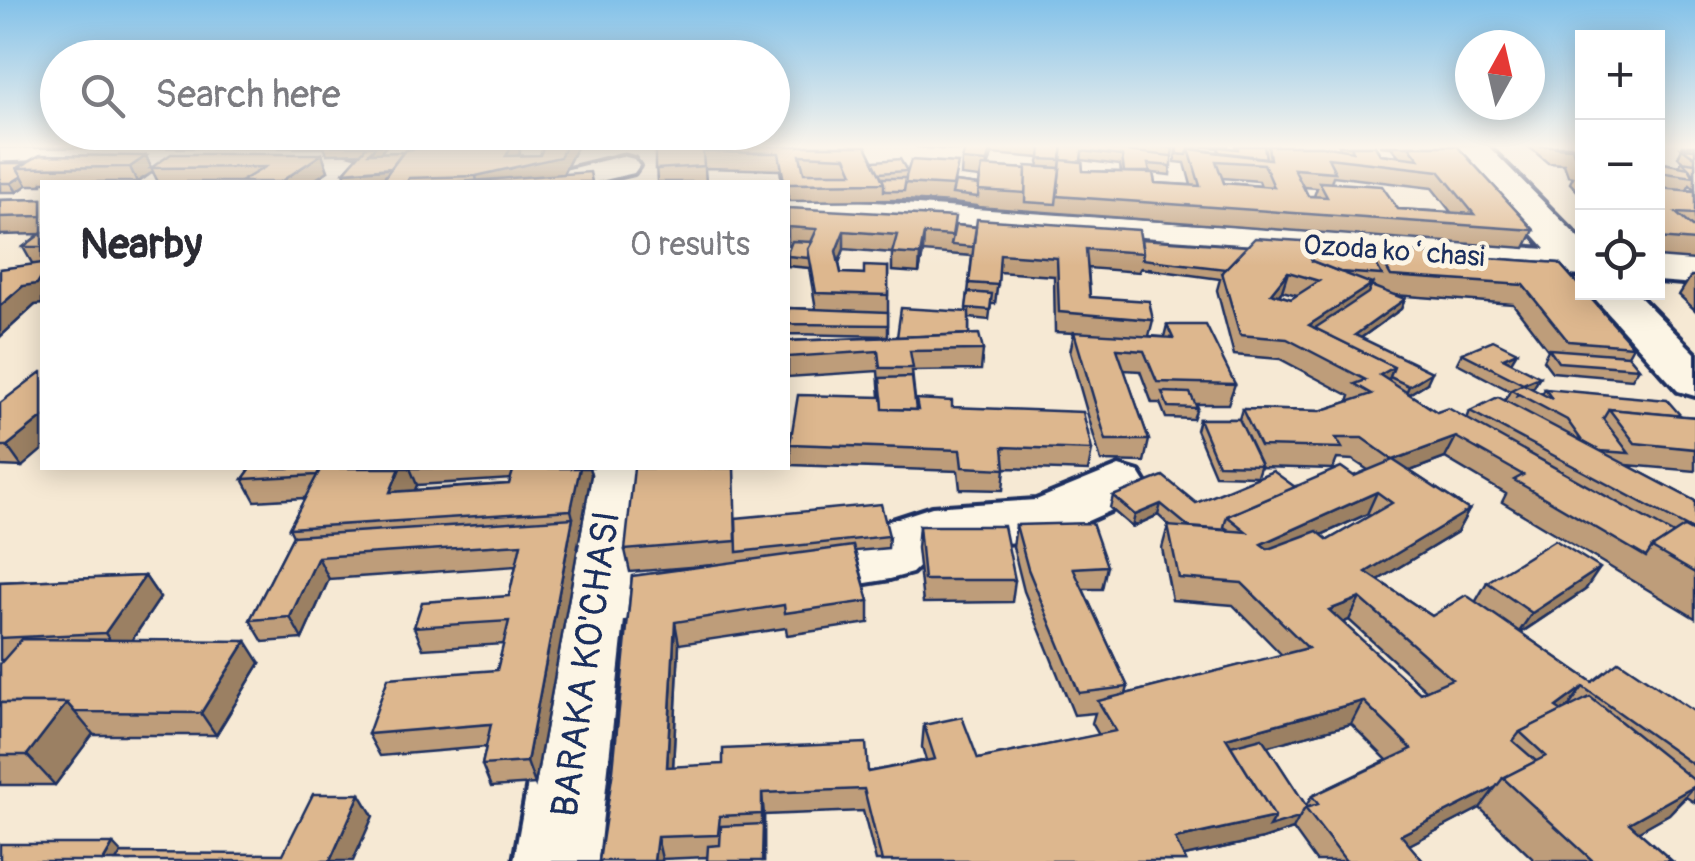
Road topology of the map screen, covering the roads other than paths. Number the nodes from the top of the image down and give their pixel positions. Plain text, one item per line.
1 (1508, 186) edge
2 (790, 207) edge
3 (1575, 257) edge
4 (1575, 263) edge
5 (1665, 270) edge
6 (1695, 272) edge
7 (1618, 300) edge
8 (1695, 381) edge
9 (613, 470) edge
10 (1119, 485) dead end
11 (594, 600) junction
12 (556, 861) edge

1 - 3 street
2 - 4 street, Ozoda koʻchasi
5 - 6 street
7 - 8 street
9 - 11 street, BARAKA KO'CHASI
10 - 11 street
11 - 12 street, BARAKA KO'CHASI

